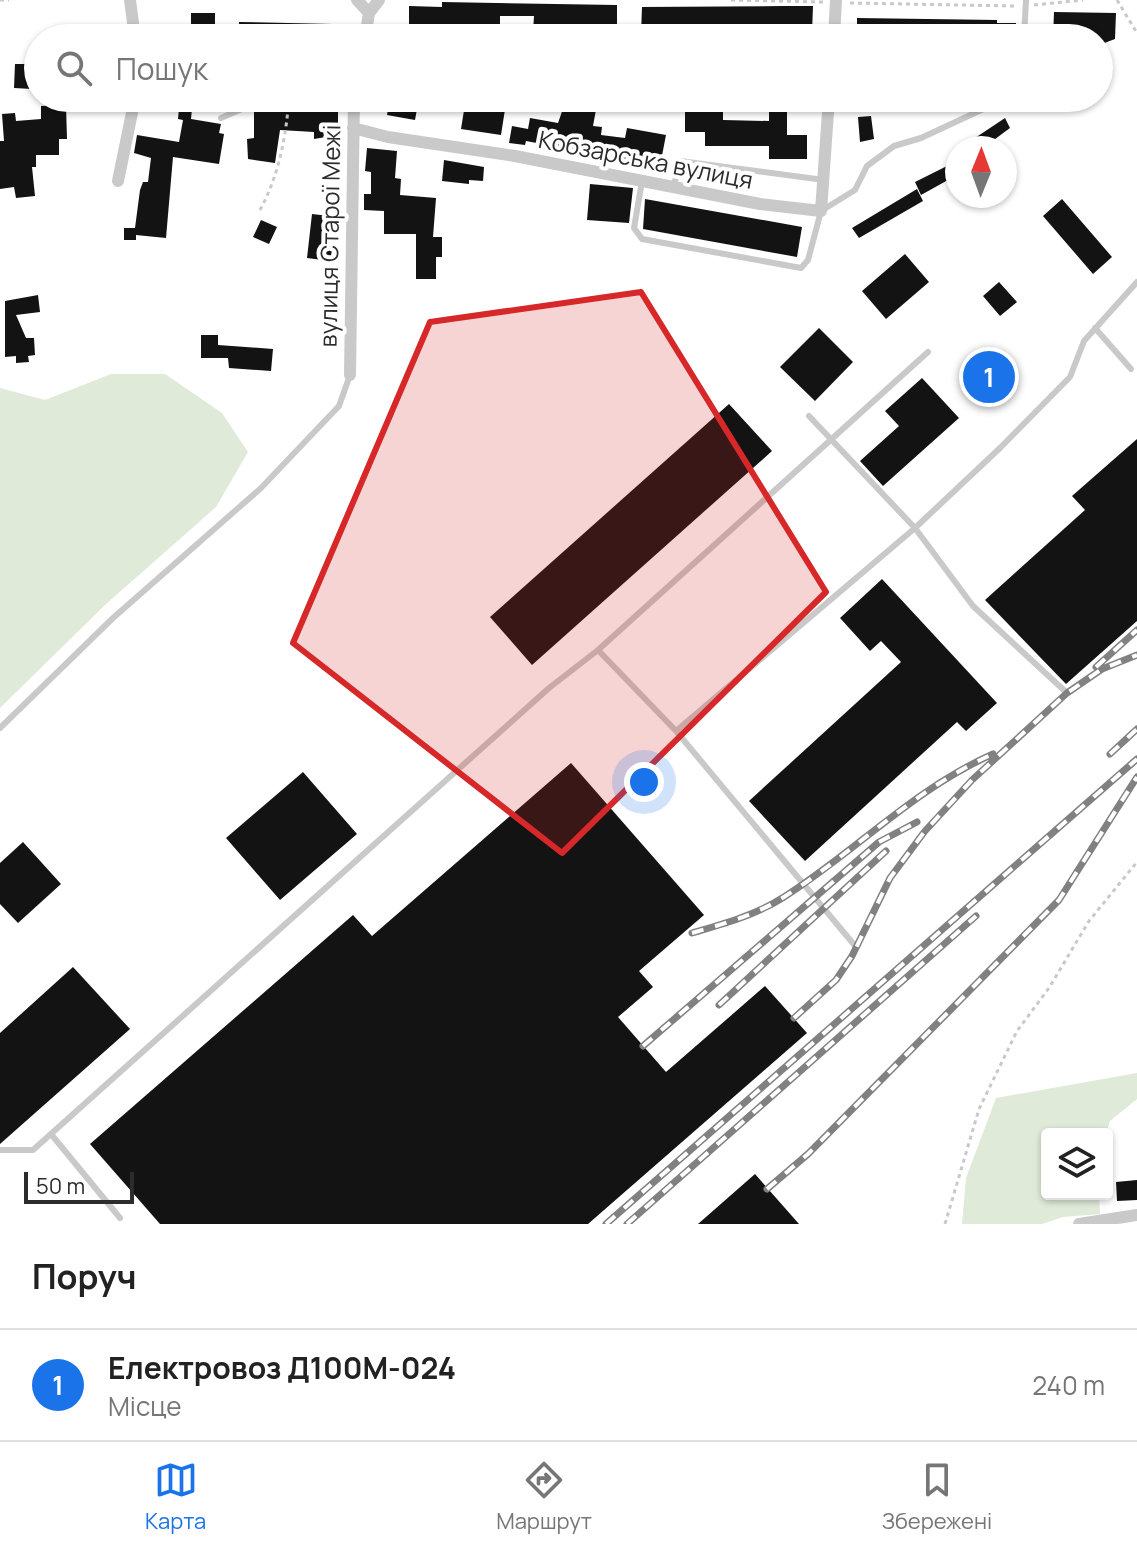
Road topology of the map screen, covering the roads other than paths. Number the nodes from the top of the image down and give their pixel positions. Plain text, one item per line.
1 (130, 0) edge
2 (357, 0) edge
3 (379, 0) edge
4 (836, 1) edge
5 (1026, 3) edge
6 (369, 13) junction
7 (133, 24) edge
8 (367, 24) edge
9 (835, 24) edge
10 (1025, 24) edge
11 (132, 112) edge
12 (235, 112) edge
13 (354, 112) edge
14 (828, 112) edge
15 (977, 112) edge
16 (221, 118) dead end
17 (353, 128) junction
18 (643, 178) junction
19 (824, 180) junction
20 (118, 181) dead end
21 (674, 185) junction
22 (821, 211) junction
23 (1137, 282) edge
24 (1095, 328) junction
25 (928, 352) dead end
26 (1131, 369) dead end
27 (350, 375) joint
28 (809, 416) dead end
29 (830, 442) junction
30 (915, 528) junction
31 (598, 650) junction
32 (1067, 693) dead end
33 (0, 728) edge
34 (676, 731) junction
35 (856, 947) dead end
36 (51, 1134) junction
37 (0, 1150) edge
38 (1137, 1215) edge
39 (120, 1218) dead end
40 (1079, 1224) edge

1 - 7 street
2 - 6 street
3 - 6 street
4 - 9 street
5 - 10 lane
6 - 8 street
11 - 20 street
12 - 16 lane
13 - 17 street, вулиця Старої Межі
14 - 19 street
15 - 22 lane
17 - 18 street, Кобзарська вулиця
17 - 27 street, вулиця Старої Межі
18 - 21 street, Кобзарська вулиця
18 - 22 lane
19 - 21 lane
19 - 22 street
21 - 22 street, Кобзарська вулиця
23 - 24 lane
24 - 26 lane
24 - 30 lane
25 - 29 lane
27 - 33 lane
28 - 29 lane
29 - 30 lane
29 - 31 lane
30 - 32 lane
30 - 34 lane
31 - 34 lane
31 - 36 lane
34 - 35 lane
36 - 37 lane
36 - 39 lane
38 - 40 street

